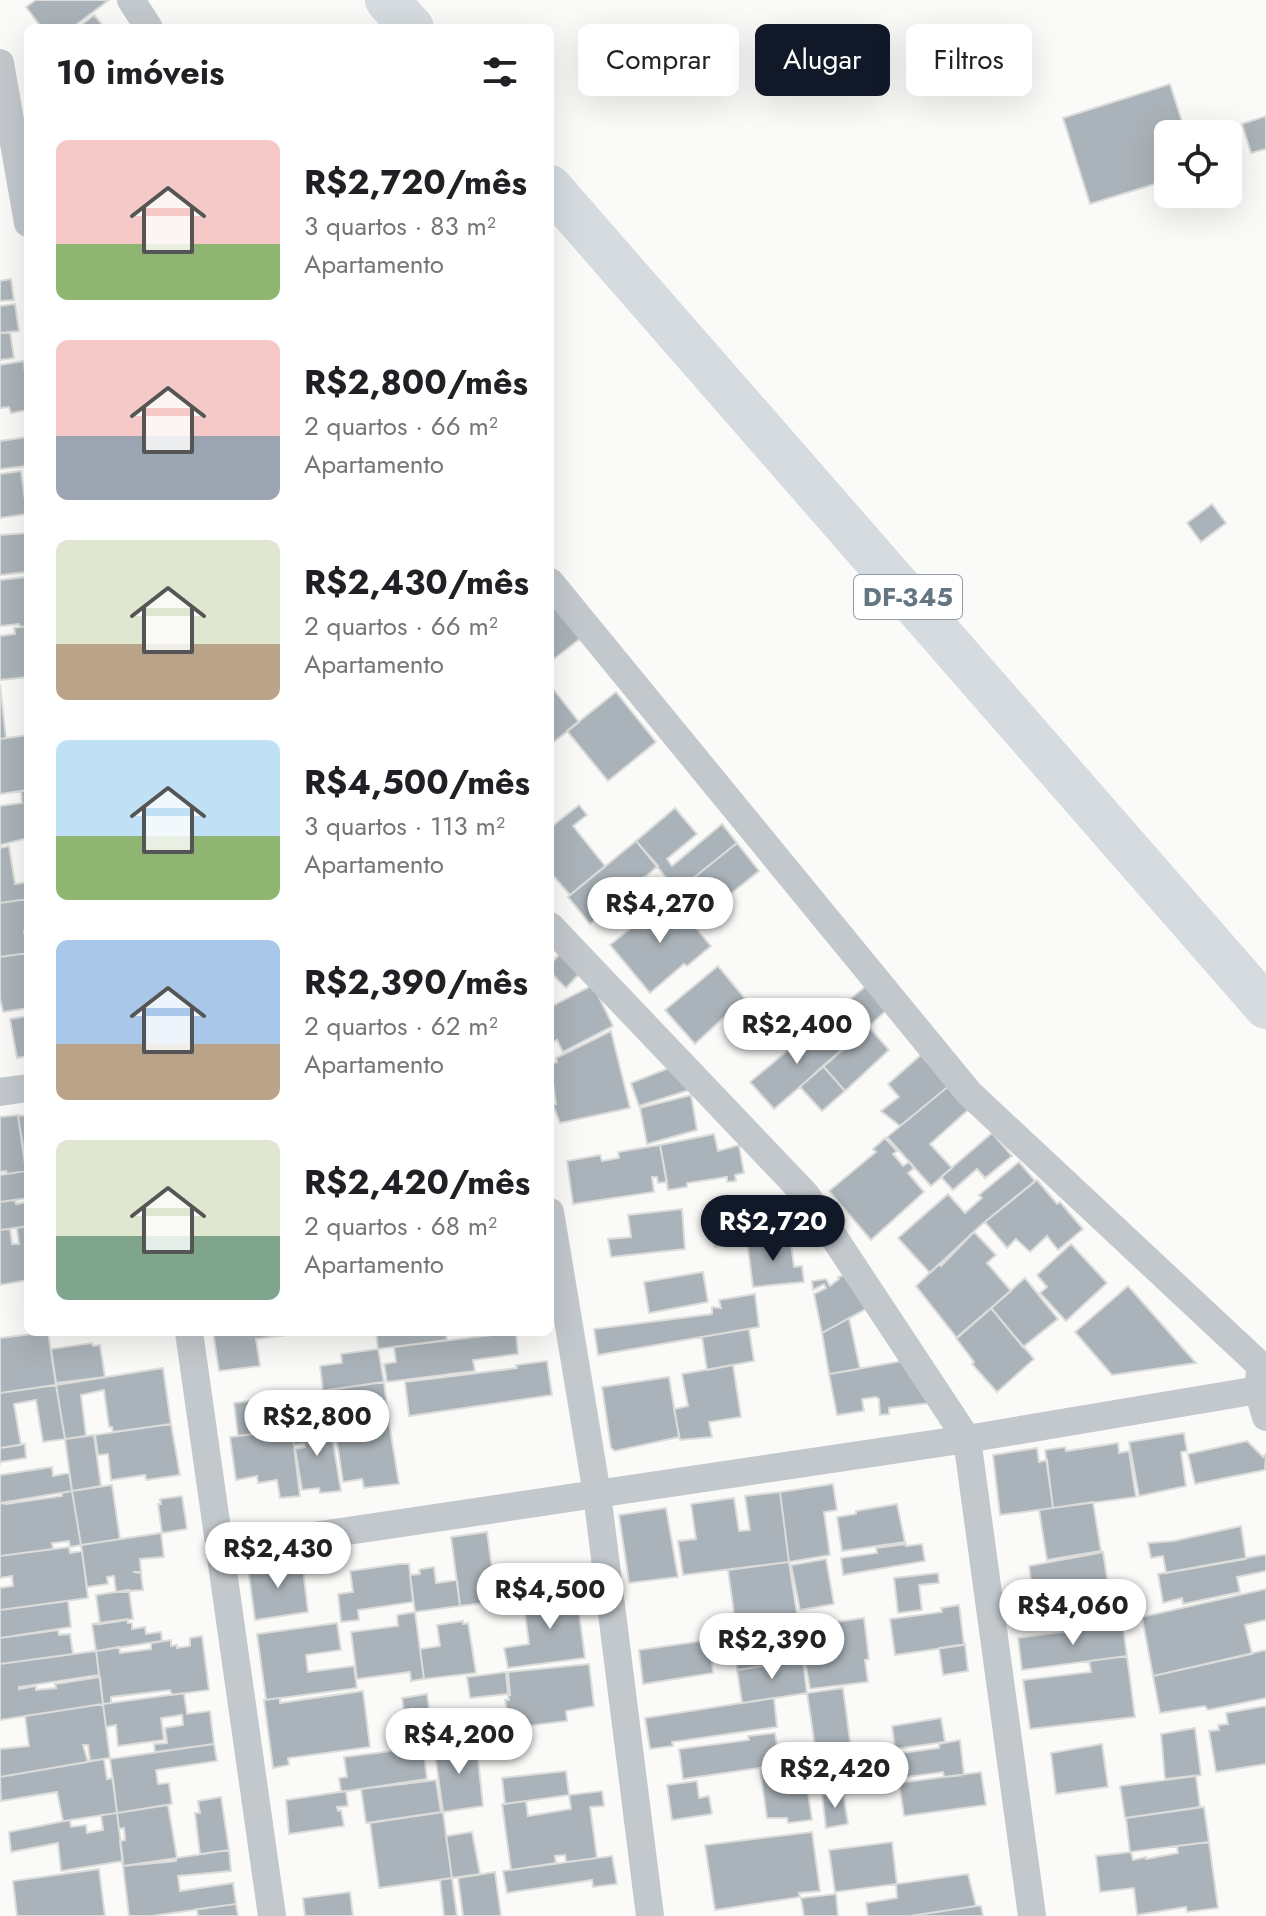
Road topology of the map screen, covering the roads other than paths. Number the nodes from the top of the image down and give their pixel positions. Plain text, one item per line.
1 (131, 0) edge
2 (387, 0) edge
3 (146, 24) edge
4 (408, 24) edge
5 (0, 63) edge
6 (554, 192) edge
7 (24, 200) edge
8 (554, 587) edge
9 (554, 930) edge
10 (1266, 1007) edge
11 (24, 1089) edge
12 (0, 1092) edge
13 (554, 1236) edge
14 (190, 1336) edge
15 (1263, 1382) edge
16 (967, 1439) junction
17 (597, 1494) junction
18 (220, 1550) junction
19 (272, 1916) edge
20 (650, 1916) edge
21 (1032, 1916) edge

1 - 3 street
2 - 4 main road
5 - 7 street
6 - 10 main road, DF-345 / DF-345
8 - 15 street
9 - 16 street
11 - 12 street
13 - 17 street
14 - 18 street
15 - 16 street
16 - 17 street
16 - 21 street
17 - 18 street
17 - 20 street
18 - 19 street

